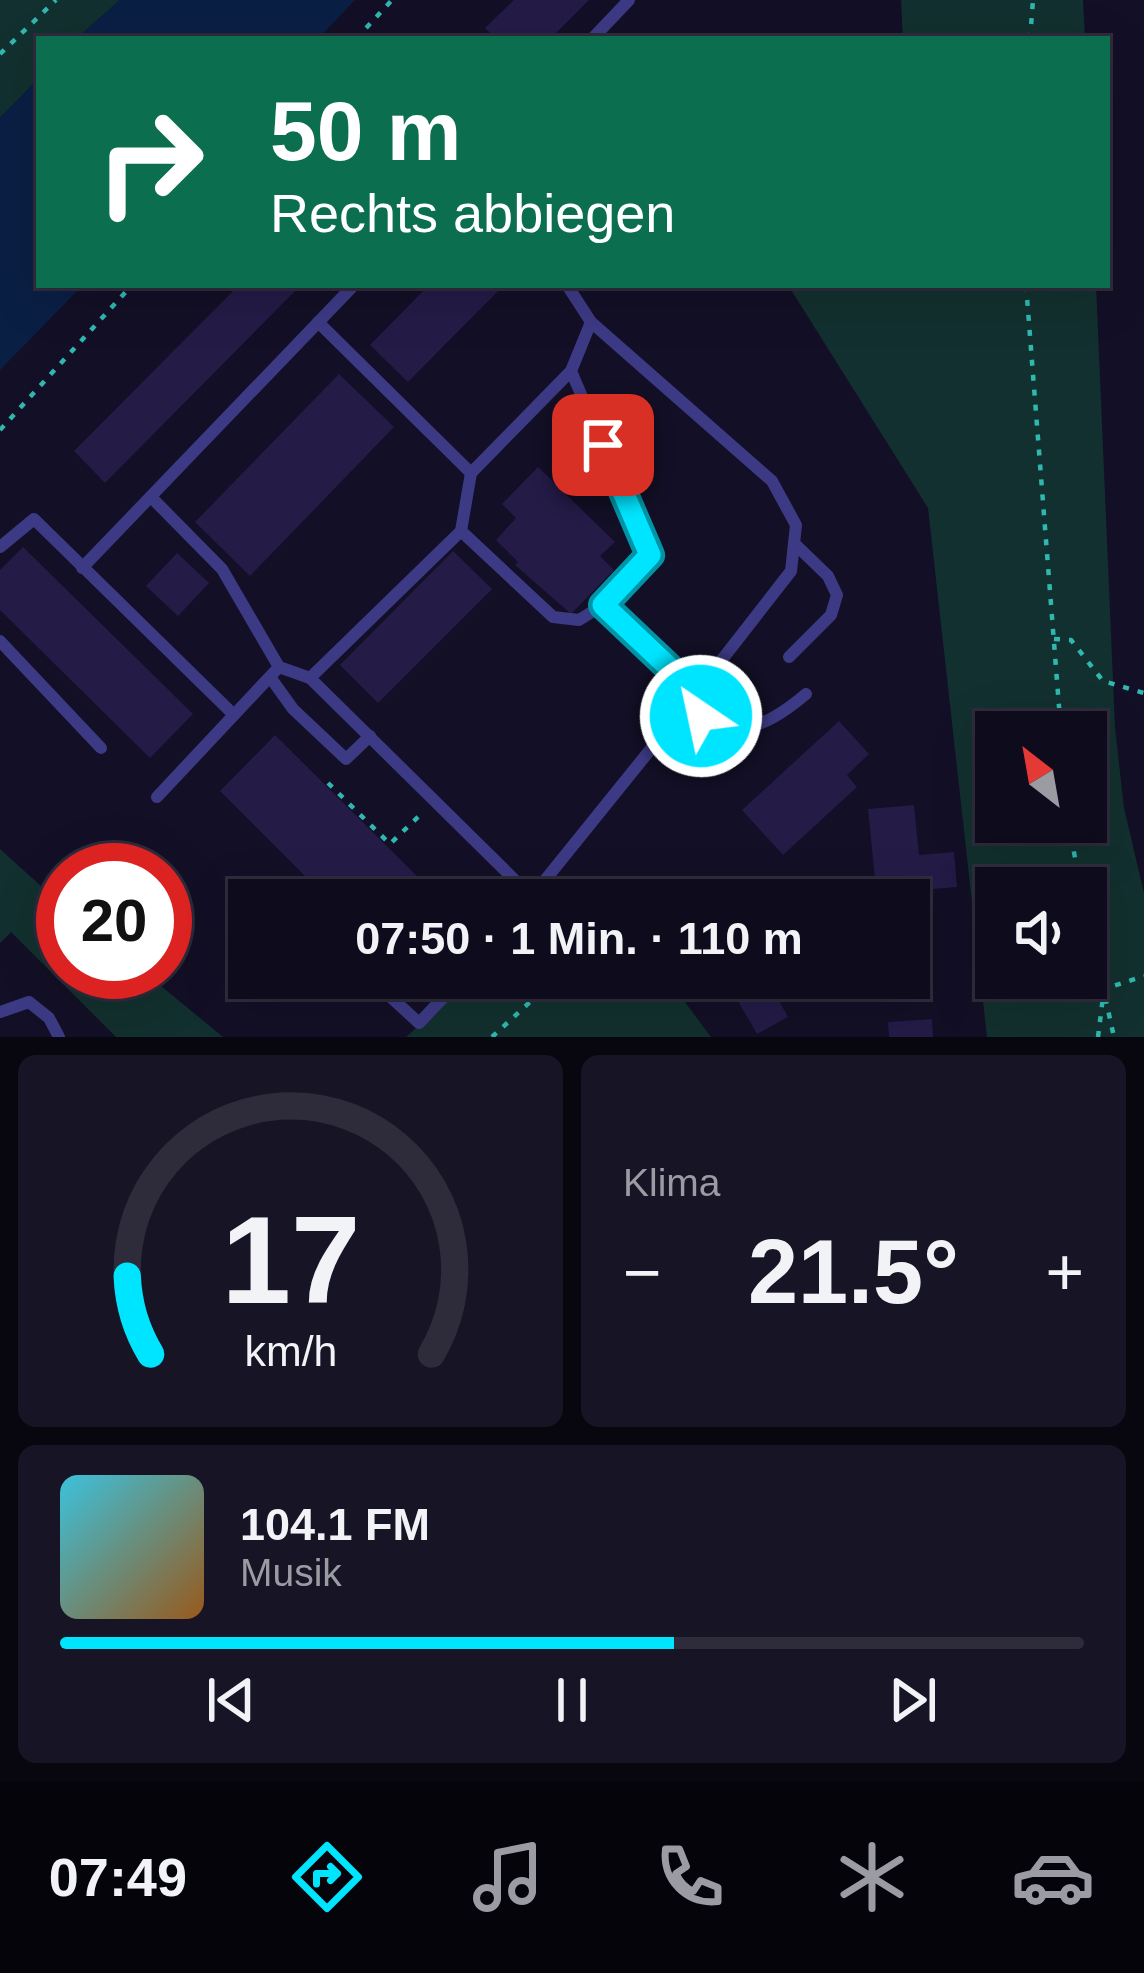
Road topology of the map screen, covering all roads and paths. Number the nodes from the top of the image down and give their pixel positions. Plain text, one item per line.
1 (56, 0) edge
2 (392, 0) edge
3 (629, 0) edge
4 (1033, 0) edge
5 (359, 36) edge
6 (595, 36) edge
7 (1030, 36) edge
8 (0, 54) edge
9 (129, 288) edge
10 (351, 288) edge
11 (569, 288) edge
12 (1026, 288) edge
13 (318, 322) junction
14 (591, 322) junction
15 (571, 371) junction
16 (0, 430) edge
17 (470, 472) junction
18 (151, 497) junction
19 (461, 531) junction
20 (797, 546) junction
21 (0, 547) edge
22 (82, 568) junction
23 (603, 605) junction
24 (1054, 640) junction
25 (0, 641) edge
26 (789, 657) dead end
27 (275, 672) junction
28 (310, 678) junction
29 (696, 693) junction
30 (1144, 693) edge
31 (806, 694) dead end
32 (1059, 711) edge
33 (233, 714) junction
34 (370, 736) junction
35 (101, 748) dead end
36 (328, 783) dead end
37 (157, 797) dead end
38 (434, 800) junction
39 (512, 879) edge
40 (546, 879) edge
41 (1144, 976) edge
42 (1107, 988) edge
43 (393, 999) edge
44 (442, 999) edge
45 (533, 999) edge
46 (1103, 999) edge
47 (1106, 999) edge
48 (0, 1012) edge
49 (59, 1037) edge
50 (492, 1037) edge
51 (1098, 1037) edge
52 (1114, 1037) edge

1 - 8 path
2 - 5 path
3 - 6 lane
4 - 7 path
9 - 16 path
10 - 13 lane
11 - 14 lane
12 - 24 path
13 - 17 lane
13 - 18 lane
14 - 15 lane
14 - 20 lane
15 - 17 lane
15 - 23 lane
17 - 19 lane
18 - 22 lane
18 - 27 lane
19 - 23 lane
19 - 28 lane
20 - 26 lane
20 - 29 lane
21 - 22 lane
22 - 33 lane
23 - 29 lane
24 - 30 path
24 - 32 path
25 - 35 lane
27 - 28 lane
27 - 33 lane
27 - 34 lane
28 - 34 lane
29 - 31 lane
29 - 40 lane
33 - 37 lane
34 - 38 lane
36 - 38 path
38 - 39 lane
41 - 42 path
43 - 44 lane
45 - 50 path
46 - 51 path
47 - 52 path
48 - 49 lane

